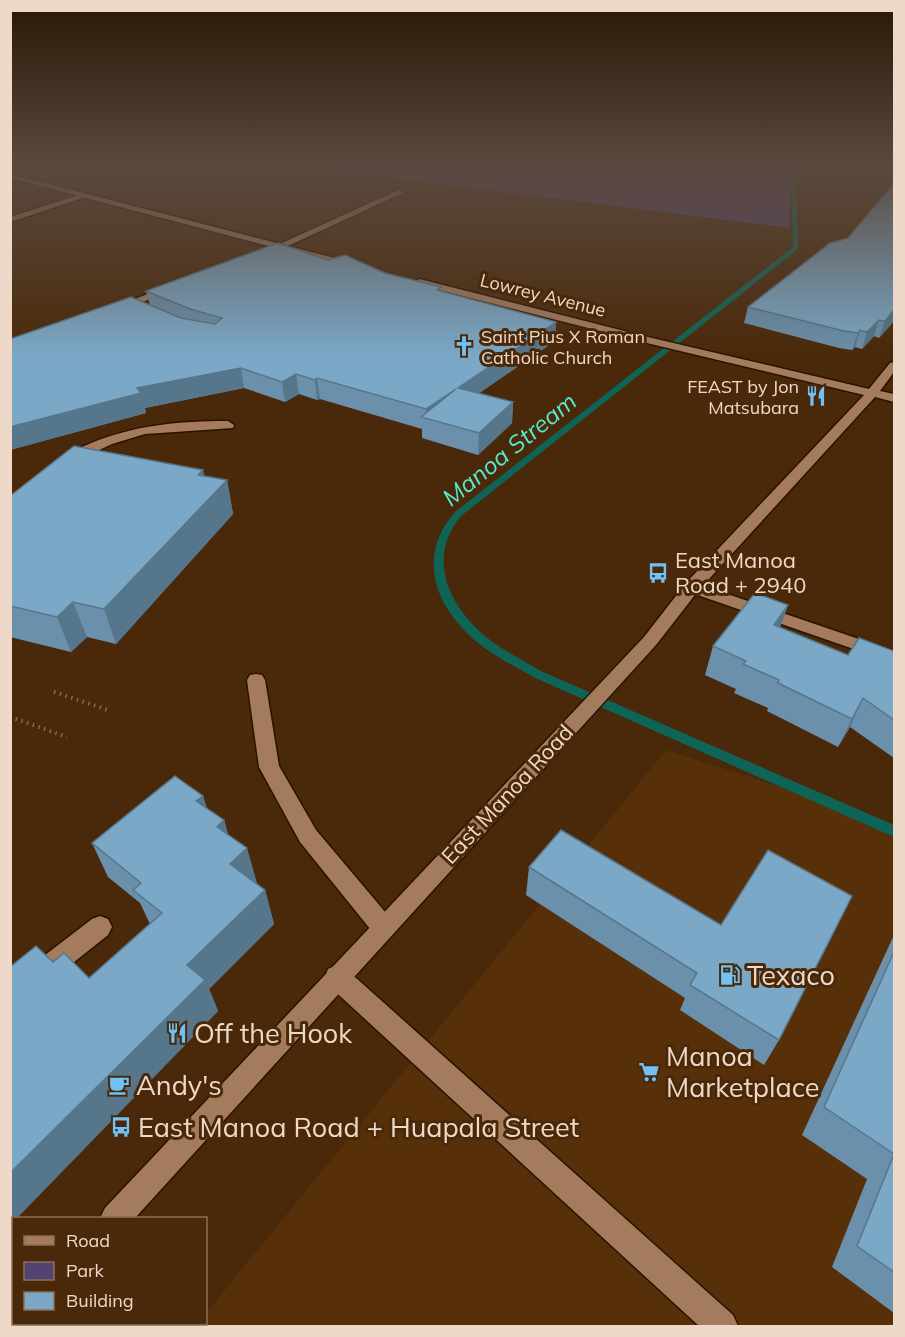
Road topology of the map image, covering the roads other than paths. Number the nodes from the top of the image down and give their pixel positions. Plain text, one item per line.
1 (218, 230) edge
2 (318, 230) edge
3 (282, 247) junction
4 (248, 260) edge
5 (360, 267) edge
6 (404, 278) edge
7 (181, 284) edge
8 (124, 305) junction
9 (104, 313) edge
10 (146, 314) edge
11 (894, 365) edge
12 (873, 393) junction
13 (894, 398) edge
14 (228, 425) dead end
15 (58, 466) edge
16 (692, 588) junction
17 (894, 657) edge
18 (256, 680) dead end
19 (100, 927) dead end
20 (383, 927) junction
21 (337, 977) junction
22 (10, 998) edge
23 (116, 1217) edge
24 (723, 1326) edge

1 - 3 street
2 - 3 street
3 - 4 street
3 - 5 street
6 - 12 street, Lowrey Avenue
7 - 8 street
8 - 9 street
8 - 10 street
11 - 12 street, East Manoa Road
12 - 13 street, Lowrey Avenue
12 - 16 street, East Manoa Road
14 - 15 street
16 - 17 street
16 - 20 street, East Manoa Road
18 - 20 street
19 - 22 street
20 - 21 street, East Manoa Road
21 - 23 street, East Manoa Road
21 - 24 street

